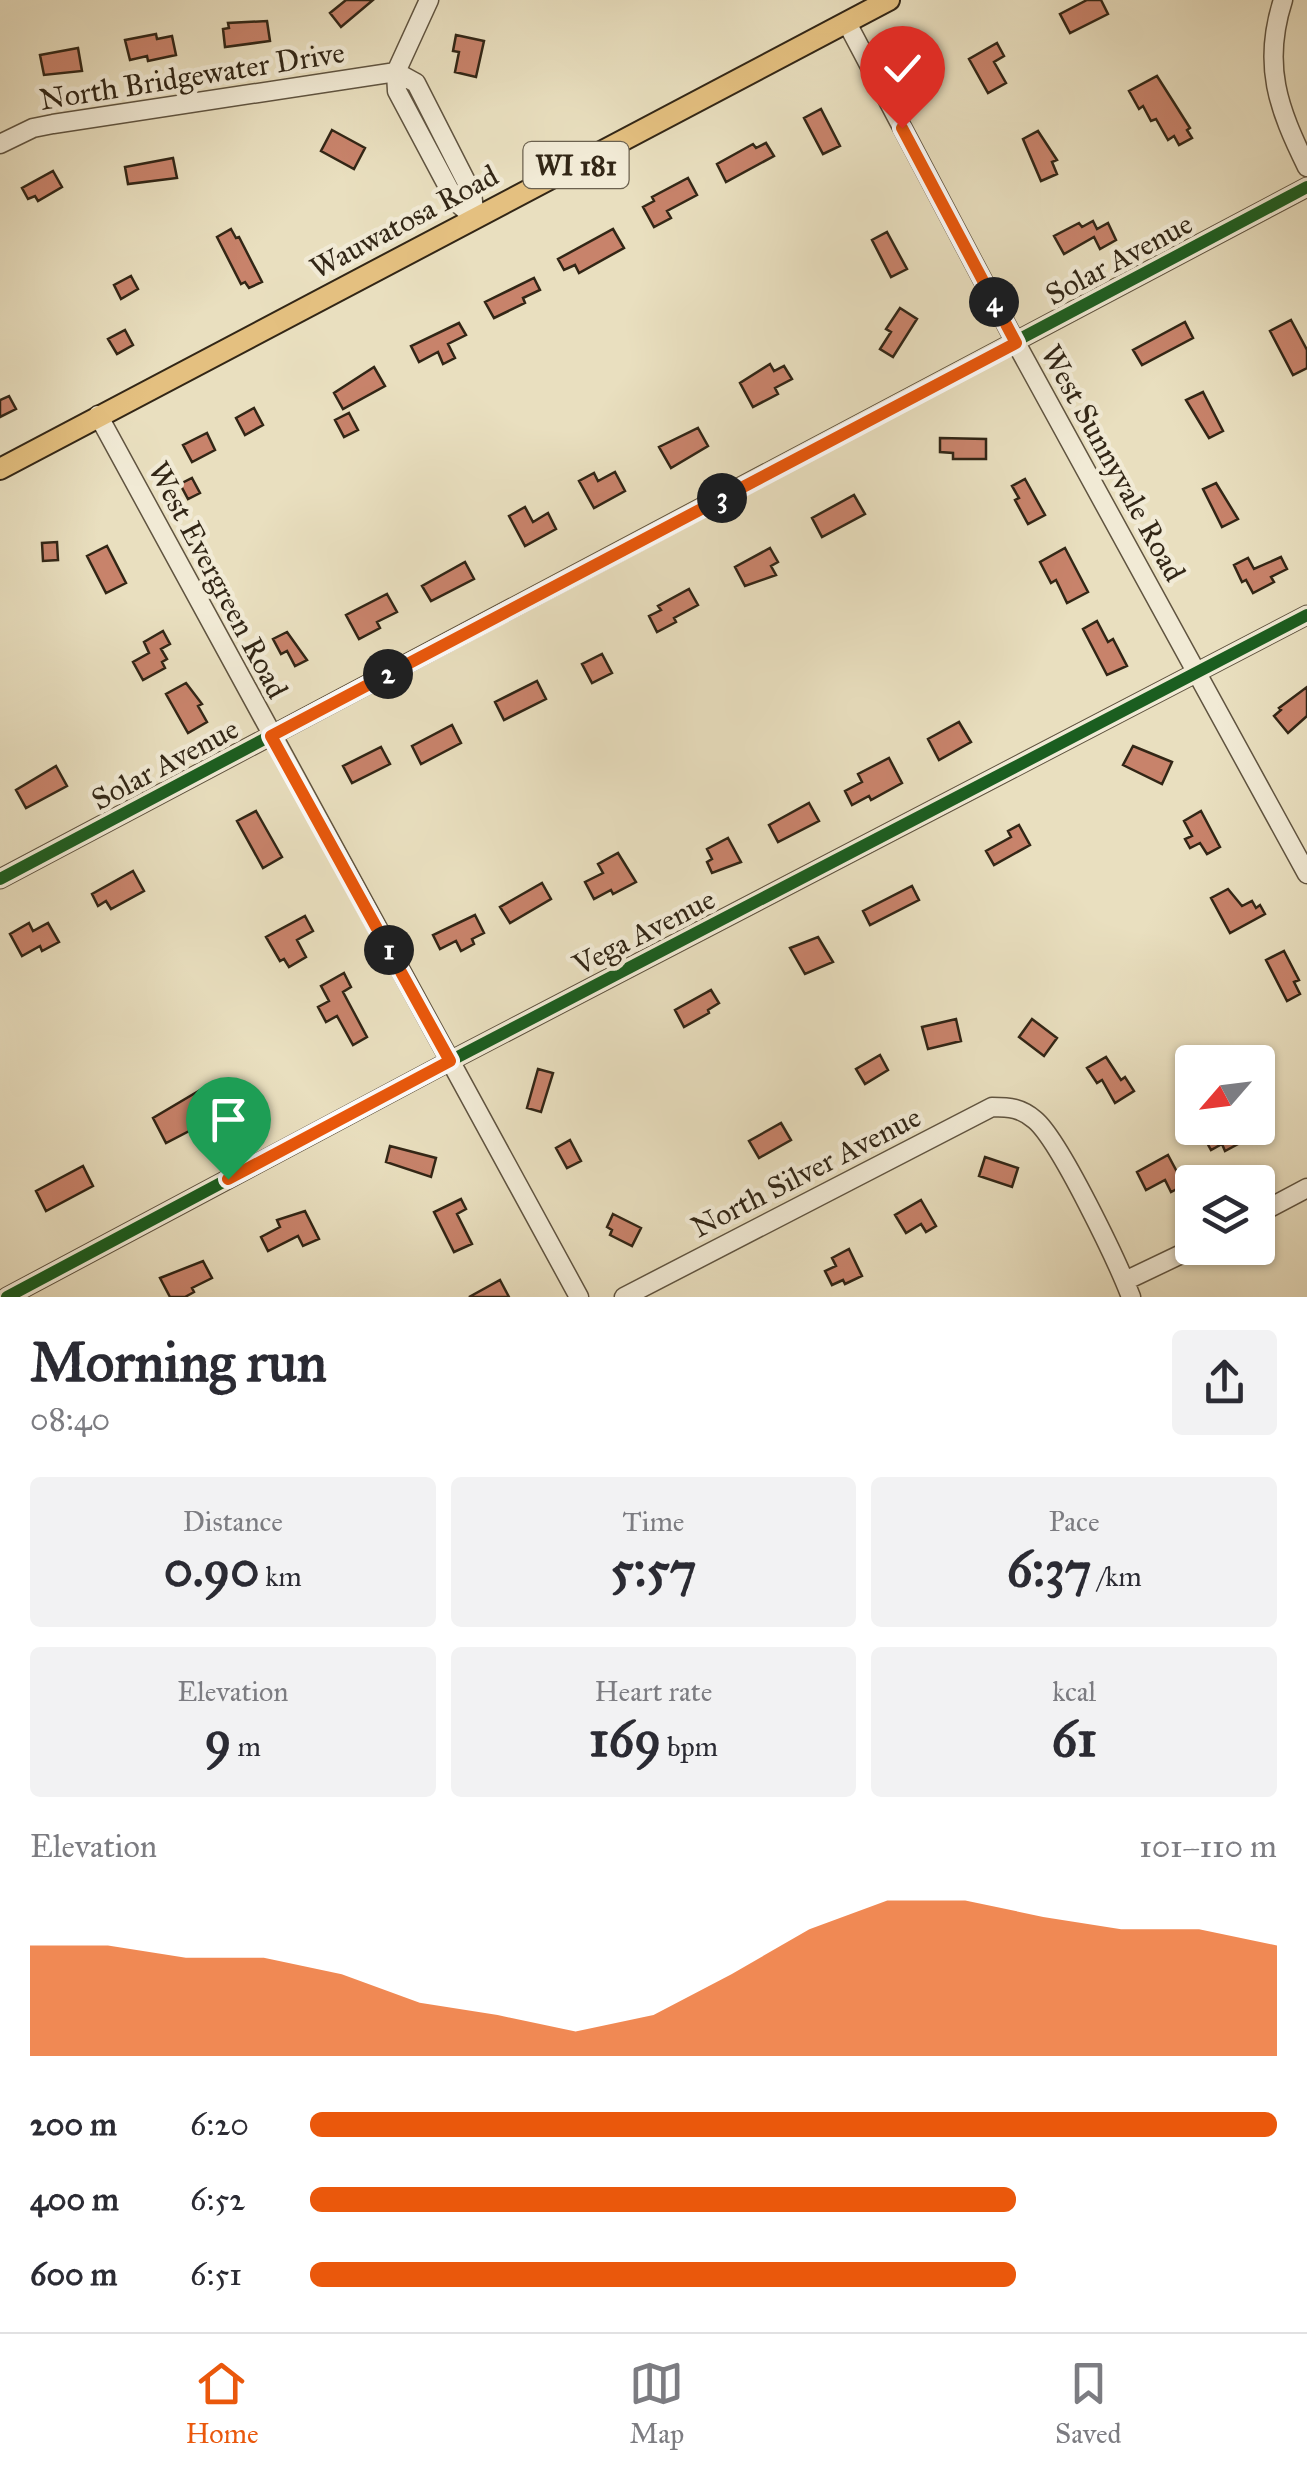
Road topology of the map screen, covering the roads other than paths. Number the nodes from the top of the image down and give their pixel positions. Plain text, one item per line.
1 (428, 0) edge
2 (1283, 0) edge
3 (874, 3) edge
4 (846, 23) junction
5 (396, 72) junction
6 (0, 144) edge
7 (1307, 166) edge
8 (1307, 186) edge
9 (475, 218) junction
10 (1016, 343) junction
11 (98, 416) junction
12 (0, 468) edge
13 (1307, 615) edge
14 (1197, 673) junction
15 (271, 736) junction
16 (1307, 874) edge
17 (0, 880) edge
18 (450, 1061) junction
19 (1307, 1188) edge
20 (1275, 1205) edge
21 (1175, 1260) edge
22 (1128, 1289) edge
23 (6, 1297) edge
24 (579, 1297) edge
25 (624, 1297) edge

1 - 5 street
2 - 7 street
3 - 4 main road, Wauwatosa Road / WI 181
4 - 9 main road, Wauwatosa Road / WI 181
4 - 10 street, West Sunnyvale Road
5 - 6 street, North Bridgewater Drive
5 - 9 street
8 - 10 street, Solar Avenue
9 - 11 main road, Wauwatosa Road / WI 181
10 - 14 street, West Sunnyvale Road
10 - 15 street, Solar Avenue
11 - 12 main road, Wauwatosa Road / WI 181
11 - 15 street, West Evergreen Road
13 - 14 street, Vega Avenue
14 - 16 street, West Sunnyvale Road
14 - 18 street, Vega Avenue
15 - 17 street, Solar Avenue
15 - 18 street, West Evergreen Road
18 - 23 street, Vega Avenue
18 - 24 street, West Evergreen Road
19 - 20 street
21 - 22 street
22 - 25 street, North Silver Avenue

